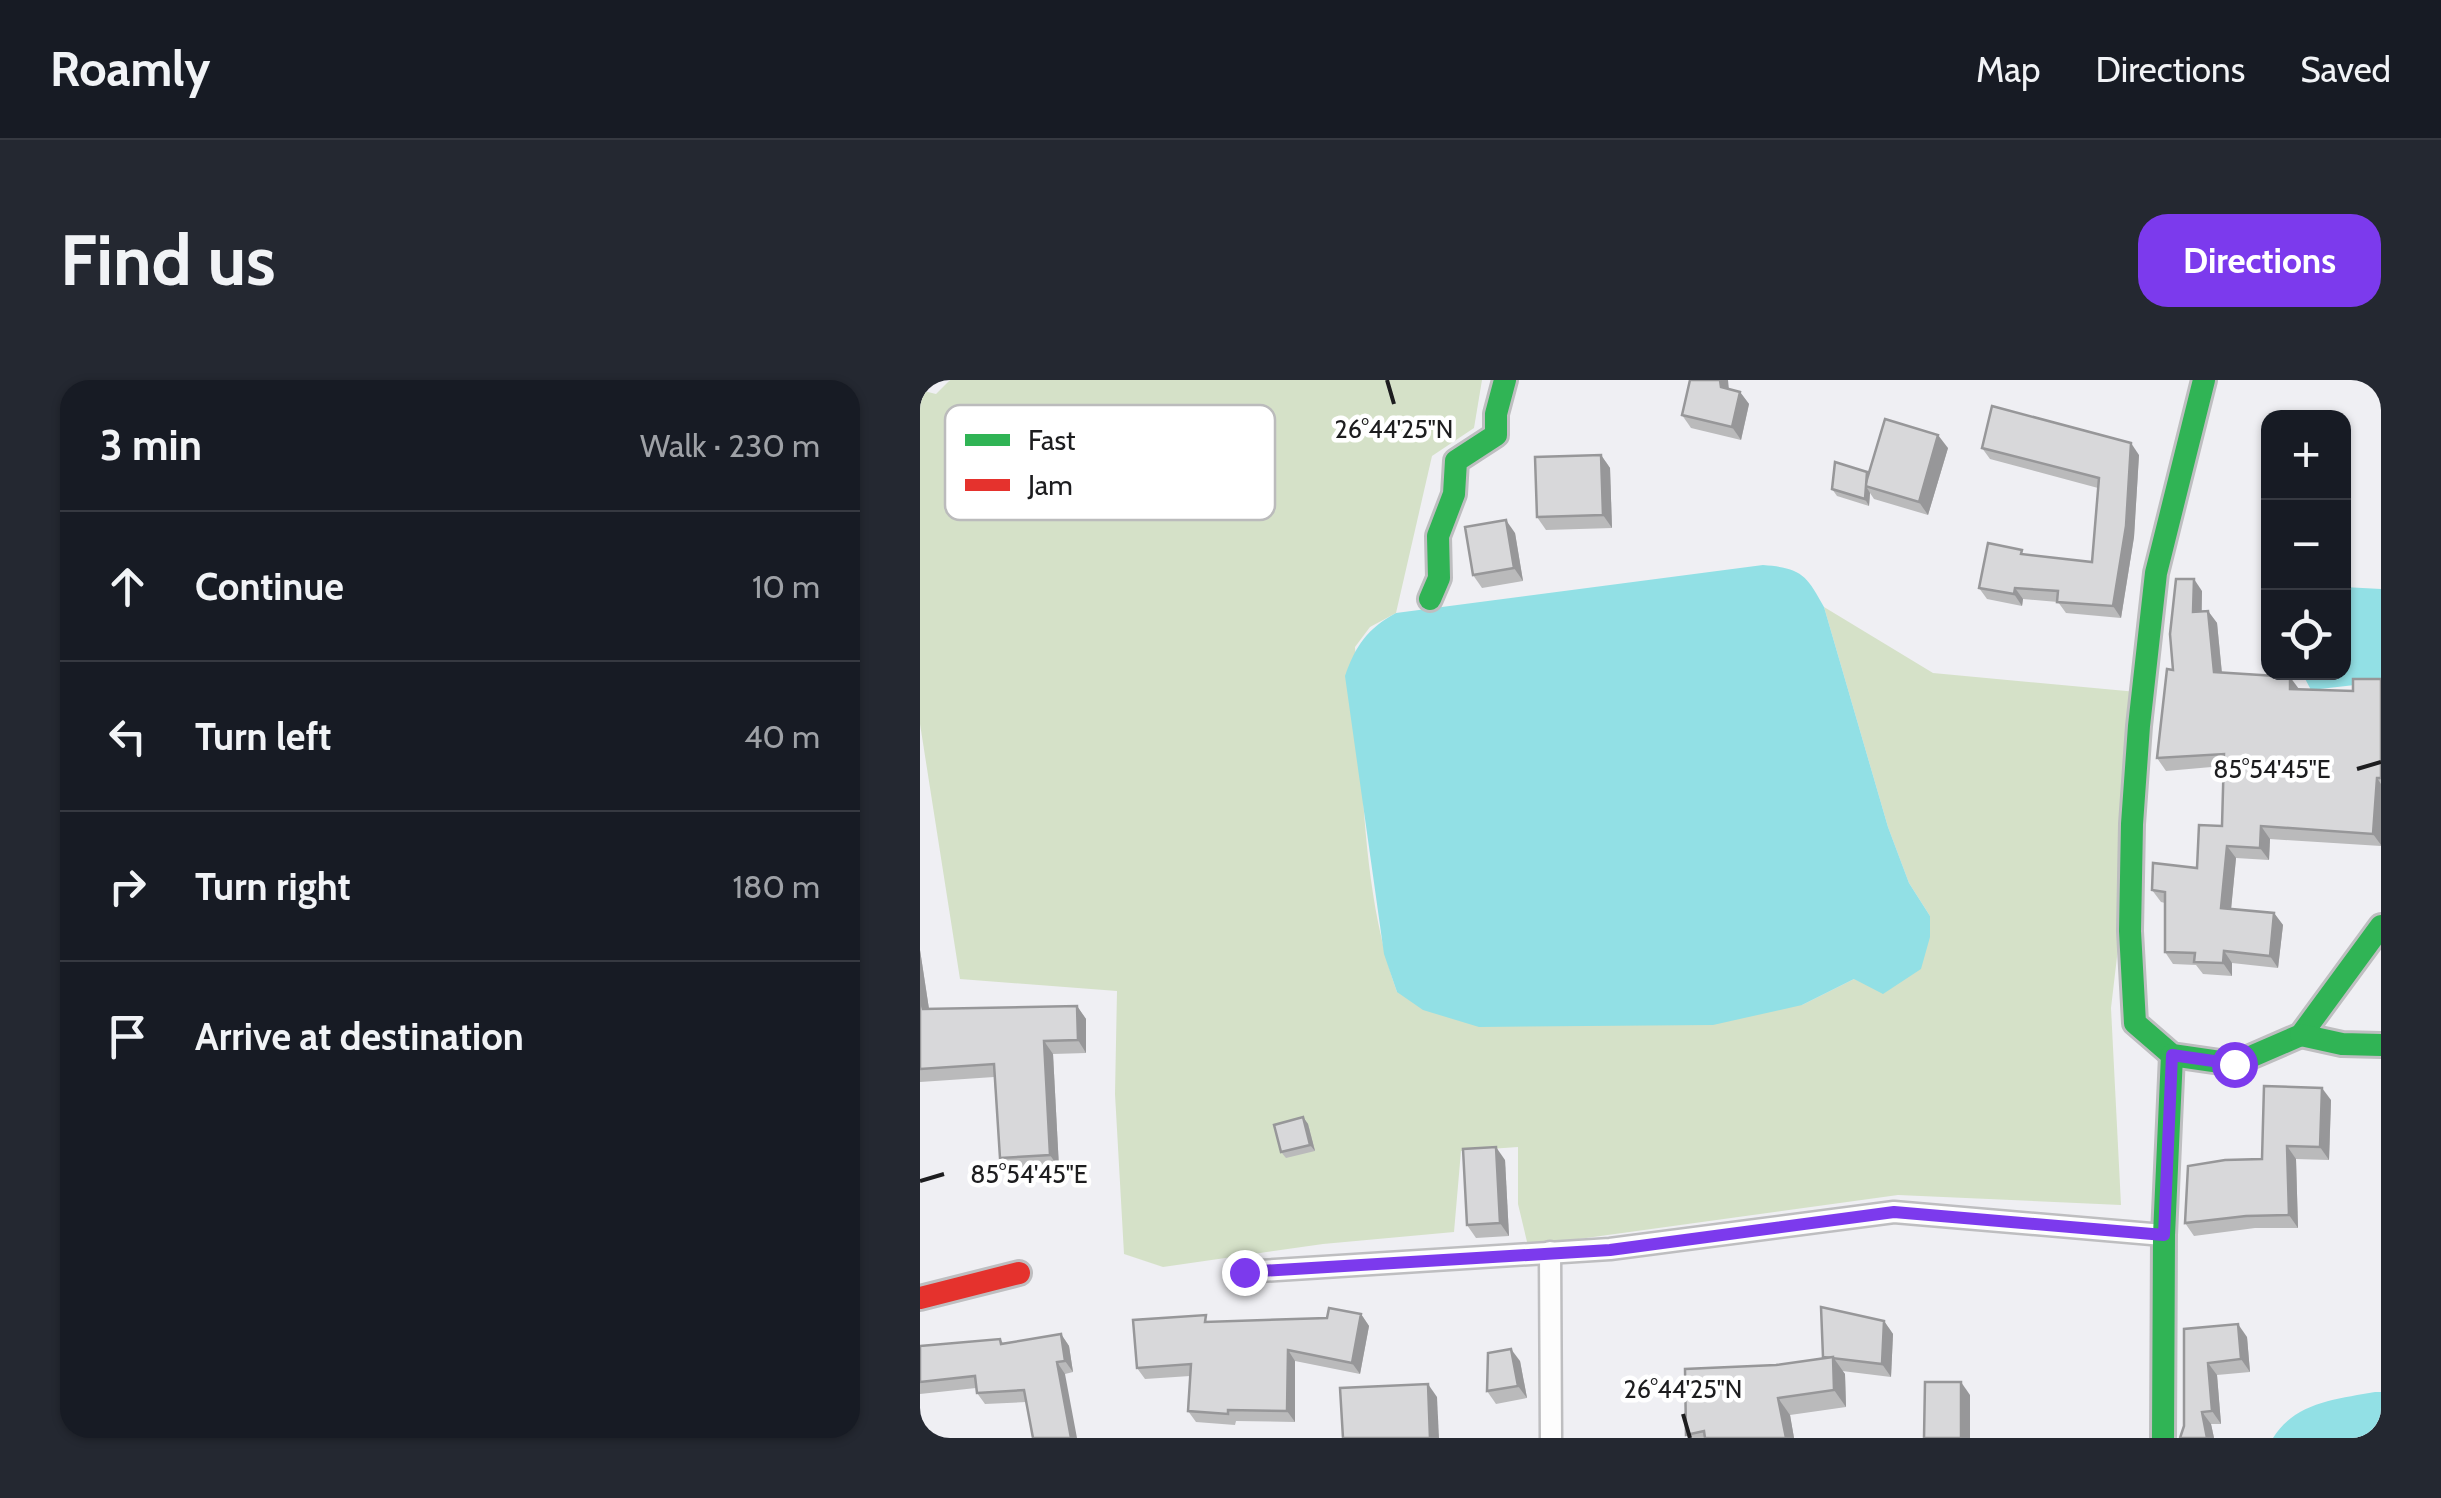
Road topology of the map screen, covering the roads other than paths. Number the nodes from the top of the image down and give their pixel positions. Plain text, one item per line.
1 (1505, 380) edge
2 (2204, 380) edge
3 (1430, 600) dead end
4 (2381, 926) edge
5 (2301, 1036) junction
6 (2381, 1045) edge
7 (2172, 1055) junction
8 (2164, 1235) junction
9 (1550, 1252) junction
10 (1244, 1272) dead end
11 (1019, 1273) dead end
12 (920, 1298) edge
13 (1551, 1438) edge
14 (2163, 1438) edge

1 - 3 street
2 - 7 street
4 - 5 street
5 - 6 street
5 - 7 street
7 - 8 street
8 - 9 lane
8 - 14 street
9 - 10 lane
9 - 13 lane
11 - 12 street

